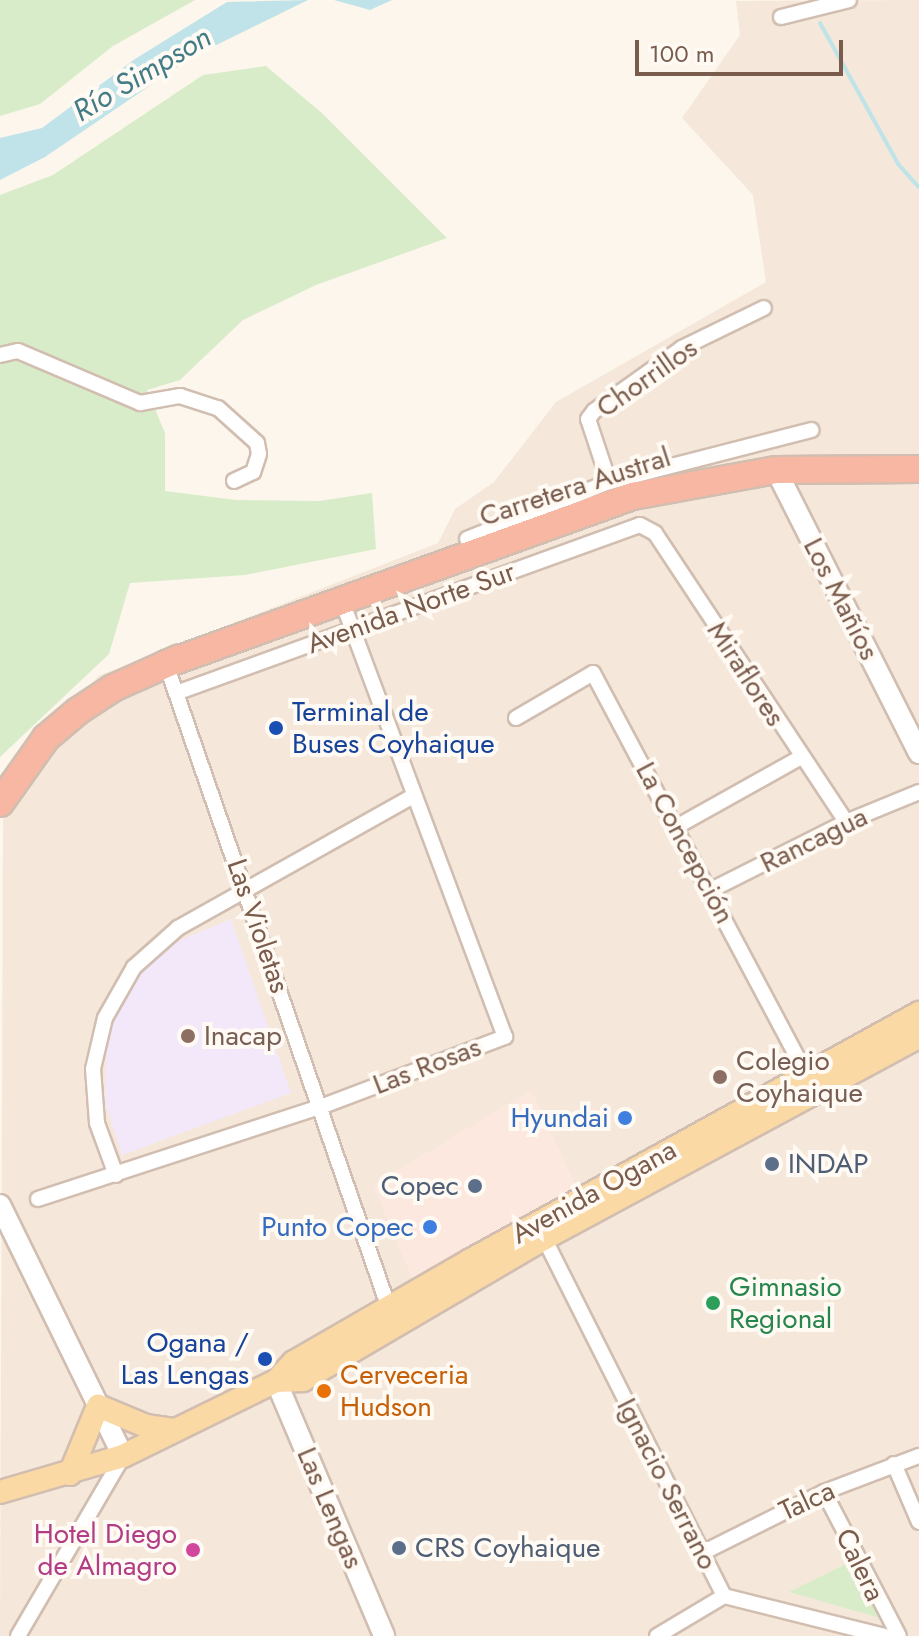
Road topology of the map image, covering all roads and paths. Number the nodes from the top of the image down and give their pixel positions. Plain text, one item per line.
1 (849, 0) edge
2 (781, 17) dead end
3 (764, 308) dead end
4 (0, 355) edge
5 (811, 430) dead end
6 (761, 446) junction
7 (919, 469) edge
8 (776, 470) junction
9 (234, 481) dead end
10 (609, 482) junction
11 (646, 526) joint
12 (467, 539) dead end
13 (341, 598) junction
14 (352, 631) junction
15 (166, 664) junction
16 (176, 693) junction
17 (516, 718) dead end
18 (919, 753) edge
19 (801, 757) junction
20 (919, 792) edge
21 (411, 797) junction
22 (0, 803) edge
23 (846, 822) junction
24 (676, 827) junction
25 (711, 890) junction
26 (245, 893) junction
27 (919, 1013) edge
28 (919, 1037) edge
29 (811, 1083) junction
30 (323, 1106) junction
31 (116, 1175) junction
32 (38, 1199) dead end
33 (1, 1210) edge
34 (541, 1231) junction
35 (392, 1317) junction
36 (276, 1381) junction
37 (98, 1406) junction
38 (174, 1430) junction
39 (123, 1456) junction
40 (919, 1456) edge
41 (894, 1464) junction
42 (70, 1474) junction
43 (0, 1492) edge
44 (824, 1492) junction
45 (919, 1522) edge
46 (697, 1549) junction
47 (724, 1596) junction
48 (18, 1636) edge
49 (384, 1636) edge
50 (657, 1636) edge
51 (885, 1636) edge
52 (899, 1636) edge

1 - 2 street
3 - 10 street, Chorrillos
4 - 9 street
5 - 6 street
6 - 8 street, Los Mañíos
6 - 10 street
7 - 8 highway, Carretera Austral
8 - 13 highway, Carretera Austral
8 - 18 street, Los Mañíos
10 - 12 street
11 - 14 street, Avenida Norte Sur
11 - 19 street, Miraflores
13 - 14 street, Las Rosas
13 - 15 highway, Carretera Austral
14 - 16 street, Avenida Norte Sur
14 - 21 street, Las Rosas
15 - 16 street, Las Violetas
15 - 22 highway, Carretera Austral
16 - 26 street, Las Violetas
17 - 24 street, La Concepción
19 - 23 street, Miraflores
19 - 24 street
20 - 23 street, Rancagua
21 - 26 street
21 - 30 street, Las Rosas
23 - 25 street, Rancagua
24 - 25 street, La Concepción
25 - 29 street, La Concepción
26 - 30 street, Las Violetas
26 - 31 street
27 - 29 main road, Avenida Ogana
28 - 29 main road, Avenida Ogana
29 - 34 main road, Avenida Ogana
30 - 31 street, Las Rosas
30 - 35 street, Las Violetas
31 - 32 street, Las Rosas
33 - 37 street
34 - 35 main road, Avenida Ogana
34 - 46 street, Ignacio Serrano
35 - 36 main road, Avenida Ogana
36 - 38 main road, Avenida Ogana
36 - 49 street, Las Lengas
37 - 38 main road
37 - 39 street
37 - 42 main road
38 - 39 main road, Avenida Ogana
39 - 42 main road, Avenida Ogana
39 - 48 street
40 - 41 street, Talca
41 - 44 street, Talca
41 - 45 street
42 - 43 main road, Avenida Ogana
44 - 46 street, Talca
44 - 52 street, Calera
46 - 47 street, Ignacio Serrano
47 - 50 street
47 - 51 street, Ignacio Serrano

